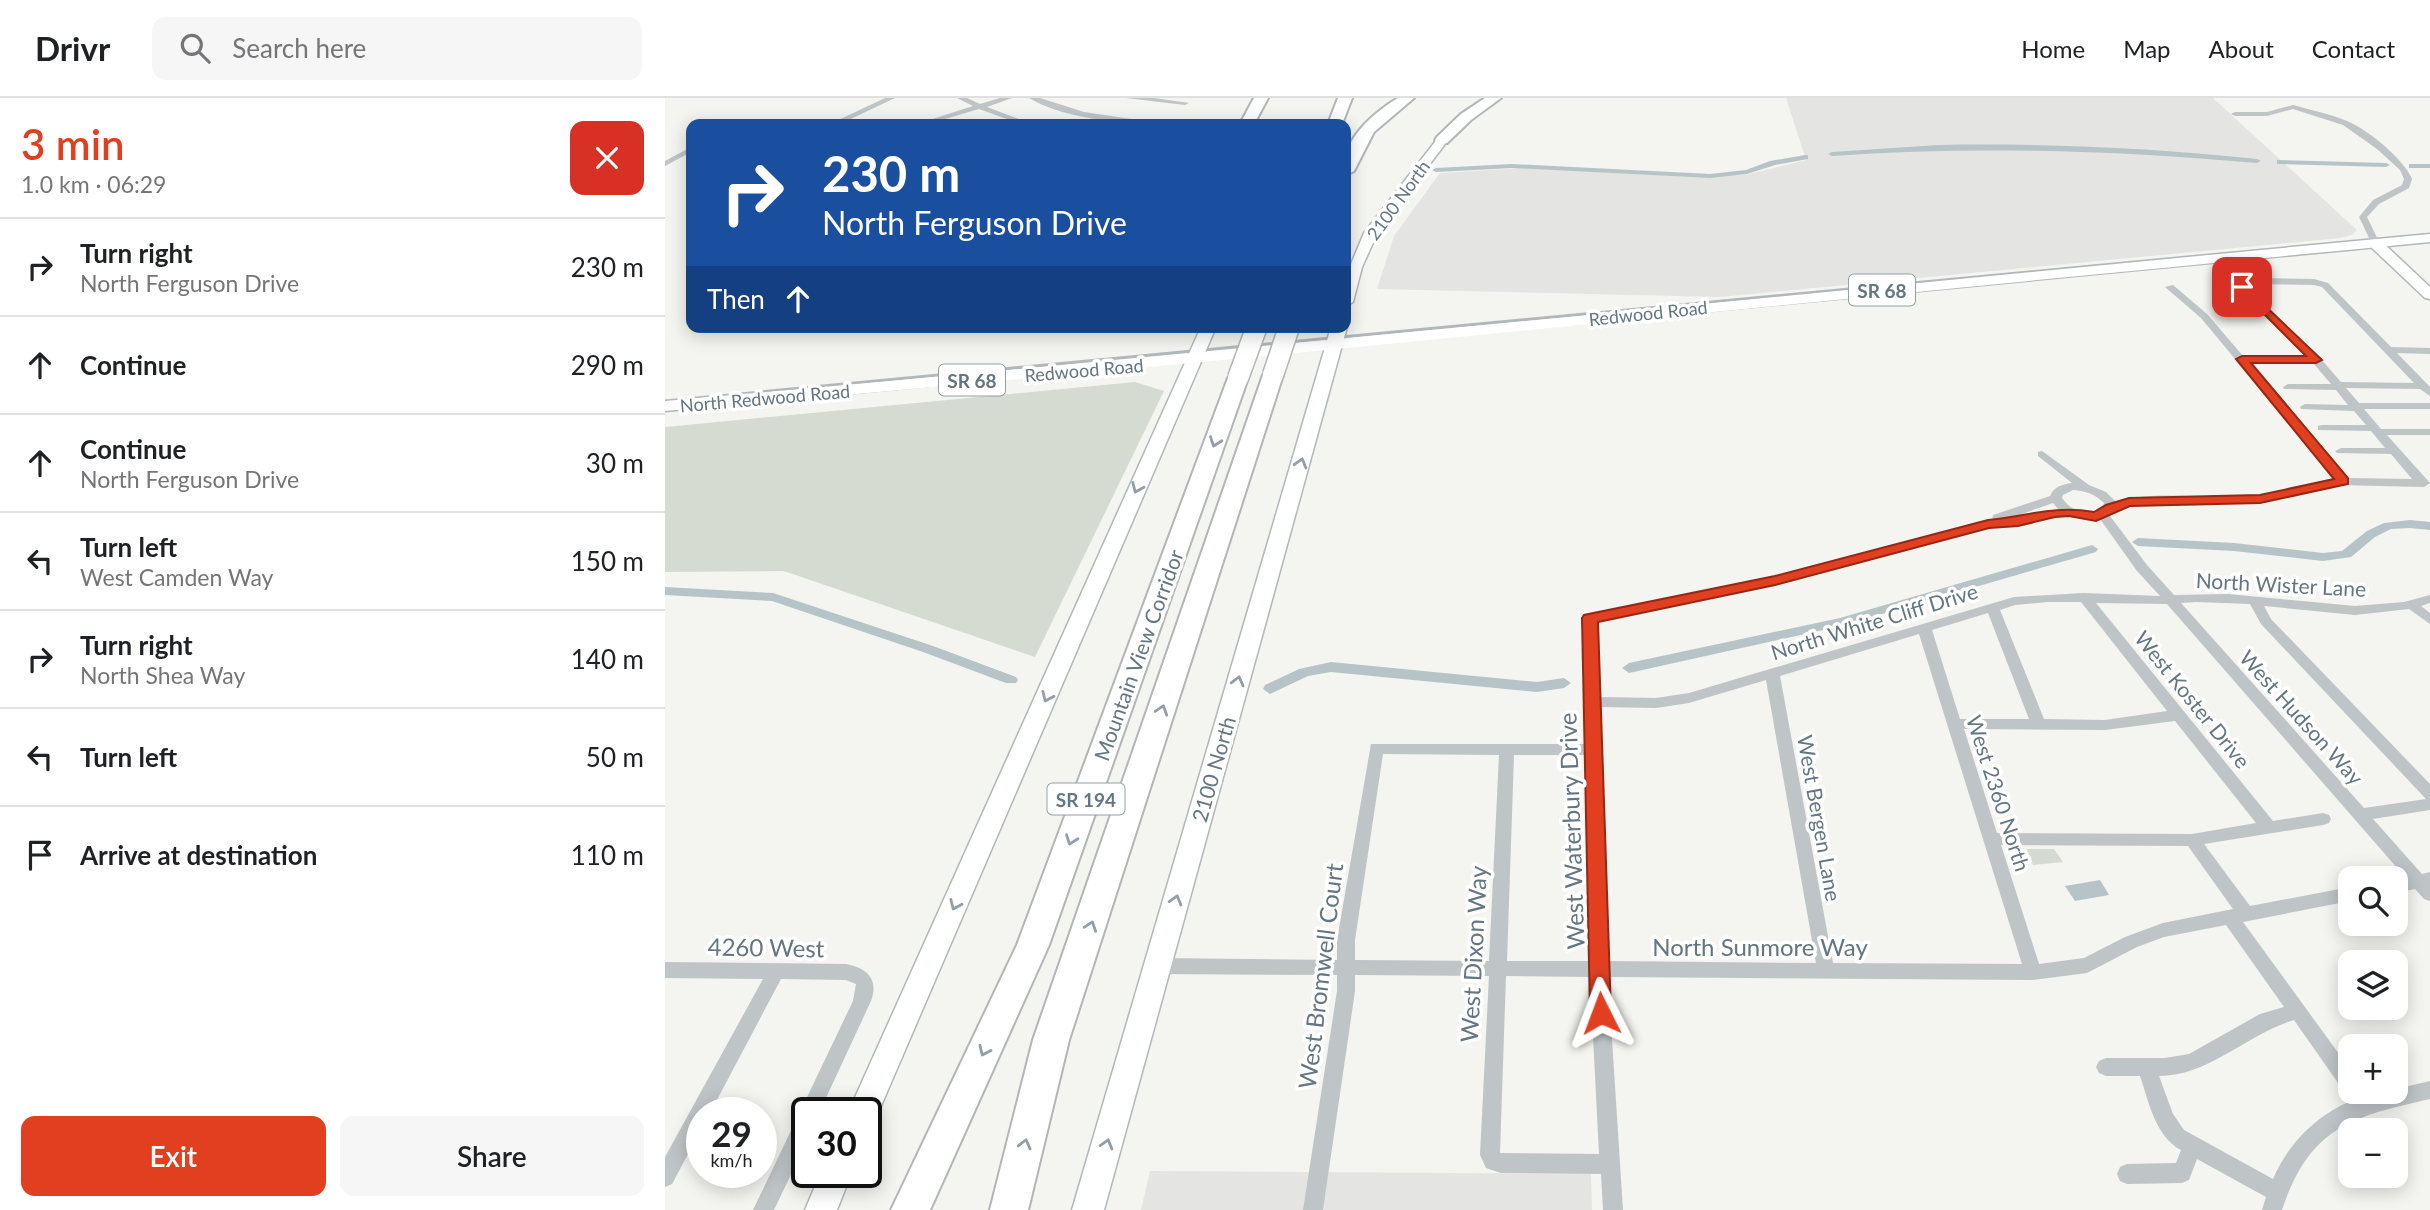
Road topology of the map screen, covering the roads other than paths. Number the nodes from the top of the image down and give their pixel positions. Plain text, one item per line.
1 (891, 98) edge
2 (961, 98) edge
3 (1008, 98) edge
4 (1033, 98) edge
5 (1130, 98) edge
6 (1194, 98) edge
7 (1261, 98) edge
8 (1331, 98) edge
9 (1345, 98) edge
10 (1384, 98) edge
11 (1407, 98) edge
12 (1475, 98) edge
13 (1494, 98) edge
14 (1185, 103) junction
15 (978, 106) junction
16 (2235, 114) dead end
17 (845, 119) edge
18 (937, 119) edge
19 (1014, 119) edge
20 (1126, 119) edge
21 (1159, 119) edge
22 (1249, 119) edge
23 (1326, 119) edge
24 (1337, 119) edge
25 (1351, 138) edge
26 (1442, 140) junction
27 (686, 152) edge
28 (1351, 161) edge
29 (665, 164) edge
30 (2430, 238) edge
31 (2377, 244) junction
32 (1351, 283) edge
33 (2170, 286) dead end
34 (2430, 295) edge
35 (1206, 333) edge
36 (1255, 333) edge
37 (1287, 333) edge
38 (1337, 336) edge
39 (2390, 350) junction
40 (2430, 351) edge
41 (2242, 359) junction
42 (2316, 360) junction
43 (1189, 370) junction
44 (2412, 374) junction
45 (2430, 374) edge
46 (2336, 386) junction
47 (2288, 387) dead end
48 (866, 389) joint
49 (2427, 389) edge
50 (665, 406) edge
51 (2430, 406) edge
52 (2305, 407) dead end
53 (2355, 407) junction
54 (2322, 428) dead end
55 (2375, 430) junction
56 (2430, 433) edge
57 (2341, 451) dead end
58 (2394, 451) junction
59 (2343, 481) junction
60 (2426, 483) edge
61 (2084, 487) junction
62 (2100, 493) junction
63 (2058, 494) junction
64 (2165, 500) junction
65 (2107, 511) junction
66 (2076, 514) junction
67 (1988, 524) junction
68 (2142, 568) junction
69 (2084, 597) junction
70 (2430, 599) edge
71 (2170, 600) junction
72 (2255, 601) junction
73 (2412, 605) junction
74 (1992, 607) junction
75 (2430, 620) edge
76 (1924, 628) junction
77 (1772, 673) junction
78 (1592, 702) junction
79 (2179, 715) junction
80 (1955, 724) junction
81 (2039, 725) junction
82 (1507, 749) junction
83 (1593, 750) junction
84 (2430, 794) edge
85 (2430, 804) edge
86 (2361, 815) junction
87 (2323, 819) dead end
88 (2269, 828) junction
89 (1991, 839) junction
90 (2192, 840) junction
91 (2426, 885) edge
92 (2408, 886) edge
93 (2338, 896) edge
94 (2238, 915) junction
95 (1157, 966) junction
96 (1345, 967) junction
97 (1497, 968) junction
98 (665, 970) edge
99 (1599, 970) junction
100 (776, 971) junction
101 (1826, 971) junction
102 (2033, 972) junction
103 (2298, 1011) junction
104 (2106, 1067) dead end
105 (2338, 1067) edge
106 (2146, 1068) junction
107 (2430, 1090) edge
108 (2408, 1093) edge
109 (817, 1097) edge
110 (870, 1097) edge
111 (2354, 1104) edge
112 (2192, 1147) junction
113 (791, 1153) edge
114 (1610, 1164) junction
115 (2127, 1174) dead end
116 (665, 1177) edge
117 (830, 1188) edge
118 (2275, 1201) edge
119 (764, 1210) edge
120 (821, 1210) edge
121 (910, 1210) edge
122 (1009, 1210) edge
123 (1088, 1210) edge
124 (1313, 1210) edge
125 (1612, 1210) edge

1 - 17 street
2 - 15 street
3 - 15 street
4 - 20 street
5 - 14 street
6 - 14 street
7 - 22 highway
8 - 23 highway
9 - 24 highway
10 - 25 highway
11 - 28 highway
12 - 26 highway
13 - 26 highway
14 - 21 street
15 - 18 street
15 - 19 street
16 - 31 street
26 - 32 main road, 2100 North
27 - 29 street
30 - 31 main road, Redwood Road / SR 68
31 - 34 main road
31 - 38 main road, Redwood Road / SR 68
33 - 41 street
35 - 43 main road
36 -> 121 highway, Mountain View Corridor / SR 194, bridge
122 -> 37 highway, Mountain View Corridor / SR 194, bridge
38 - 43 main road, Redwood Road / SR 68
95 -> 38 main road, 2100 North
39 - 40 street
39 - 42 street
39 - 44 street
41 - 42 street
41 - 59 street
42 - 46 street
43 - 48 main road, Redwood Road / SR 68
43 -> 110 main road
44 - 45 street
44 - 49 street
46 - 47 street
46 - 49 street
46 - 53 street
48 - 50 main road, North Redwood Road / SR 68
51 - 53 street
52 - 53 street
53 - 55 street
54 - 55 street
55 - 56 street
55 - 58 street
57 - 58 street
58 - 60 street
59 - 60 street
59 - 64 street
61 - 62 street
61 - 63 street
61 - 63 street, West Hudson Way
62 - 64 street
62 - 65 street, West Hudson Way
63 - 66 street, West Hudson Way
63 - 67 street
64 - 65 street
65 - 66 street
65 - 68 street, West Hudson Way
66 - 67 street
66 - 68 street, West Hudson Way
67 - 78 street, West Waterbury Drive
68 - 71 street, West Hudson Way
69 - 71 street, North White Cliff Drive
69 - 74 street, North White Cliff Drive
69 - 79 street, West Koster Drive
70 - 73 street, North Wister Lane
71 - 72 street, North Wister Lane
71 - 86 street, West Hudson Way
72 - 73 street, North Wister Lane
72 - 84 street
73 - 75 street
74 - 76 street, North White Cliff Drive
74 - 81 street
76 - 77 street, North White Cliff Drive
76 - 80 street, West 2360 North
77 - 78 street, North White Cliff Drive
77 - 101 street, West Bergen Lane
78 - 83 street, West Waterbury Drive
79 - 81 street
79 - 88 street, West Koster Drive
80 - 81 street
80 - 89 street, West 2360 North
82 - 83 street
82 - 96 street, West Bromwell Court
82 - 97 street, West Dixon Way
83 - 99 street, West Waterbury Drive
85 - 86 street
86 - 91 street, West Hudson Way
87 - 88 street
88 - 90 street
89 - 90 street
89 - 102 street, West 2360 North
90 - 94 street
91 - 92 street
93 - 94 street, North Sunmore Way
94 - 102 street, North Sunmore Way
94 - 103 street
95 - 96 street, North Sunmore Way
123 -> 95 main road, 2100 North
96 - 97 street, North Sunmore Way
96 - 124 street, West Bromwell Court
97 - 99 street, North Sunmore Way
97 - 114 street, West Dixon Way
98 - 100 street, 4260 West
99 - 101 street, North Sunmore Way
99 - 114 street, West Waterbury Drive
100 - 109 street, 4260 West
100 - 116 street
101 - 102 street, North Sunmore Way
103 - 105 street
103 - 106 street
104 - 106 street
106 - 112 street
107 - 108 street
111 - 118 street
112 - 115 street
112 - 118 street
113 - 119 street
114 - 125 street, West Waterbury Drive
117 - 120 main road

